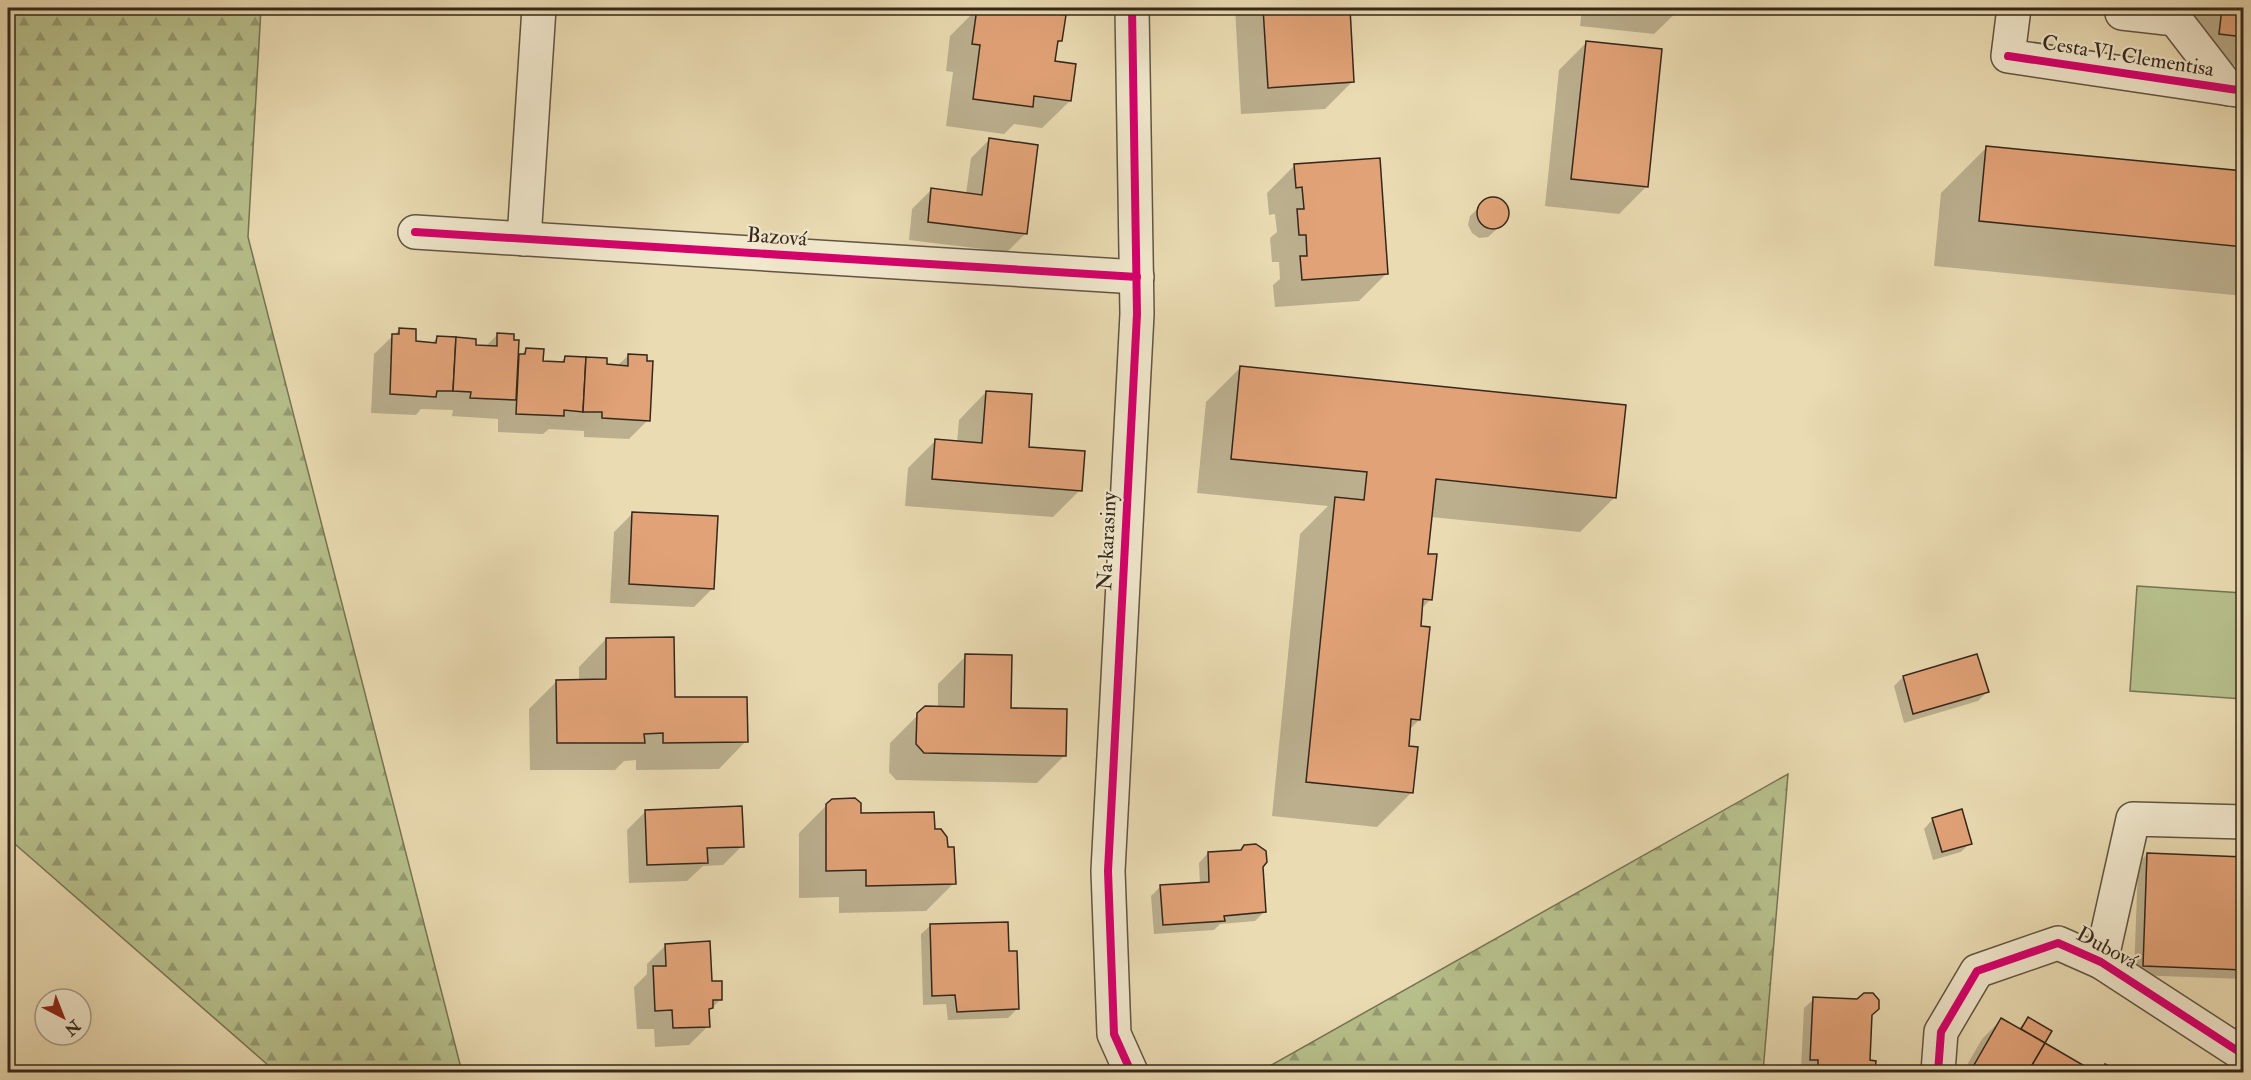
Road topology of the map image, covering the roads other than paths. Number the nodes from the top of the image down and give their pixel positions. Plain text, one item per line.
1 (539, 8) edge
2 (1132, 8) edge
3 (2014, 8) edge
4 (2122, 8) edge
5 (2236, 90) edge
6 (415, 232) dead end
7 (524, 239) junction
8 (1137, 278) junction
9 (2244, 822) edge
10 (2101, 962) junction
11 (2244, 1055) edge
12 (1131, 1072) edge
13 (1938, 1072) edge

1 - 7 street
2 - 8 street, Na karasiny
3 - 5 street, Cesta Vl. Clementisa
4 - 5 street
6 - 7 street, Bazová
7 - 8 street, Bazová
8 - 12 street, Na karasiny
9 - 10 street
10 - 11 street, Dubová
10 - 13 street, Dubová

